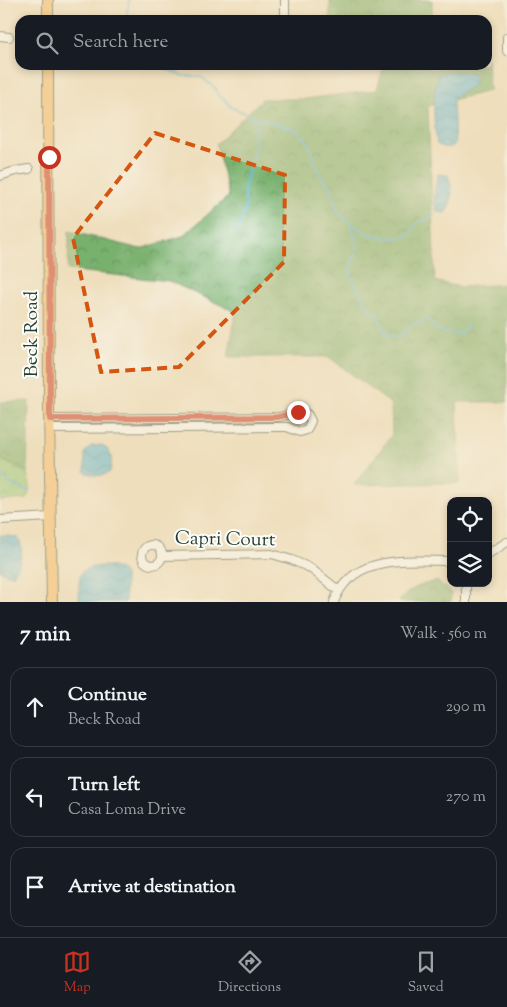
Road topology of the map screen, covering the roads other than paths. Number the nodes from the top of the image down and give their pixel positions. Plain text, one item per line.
1 (48, 0) edge
2 (285, 0) edge
3 (48, 15) edge
4 (285, 15) edge
5 (0, 36) edge
6 (9, 36) dead end
7 (507, 37) edge
8 (507, 51) edge
9 (48, 70) edge
10 (29, 169) dead end
11 (0, 176) edge
12 (50, 424) junction
13 (51, 517) junction
14 (0, 520) edge
15 (507, 542) edge
16 (492, 551) edge
17 (162, 556) dead end
18 (447, 561) edge
19 (466, 587) edge
20 (338, 590) junction
21 (52, 602) edge
22 (334, 602) edge
23 (466, 602) edge

1 - 3 main road
2 - 4 street
5 - 6 street
7 - 8 street
9 - 12 main road, Beck Road
10 - 11 street
12 - 12 street
12 - 13 main road, Beck Road
13 - 14 street
13 - 21 main road, Beck Road
15 - 16 street
17 - 20 street, Capri Court
18 - 20 street
19 - 23 street
20 - 22 street

